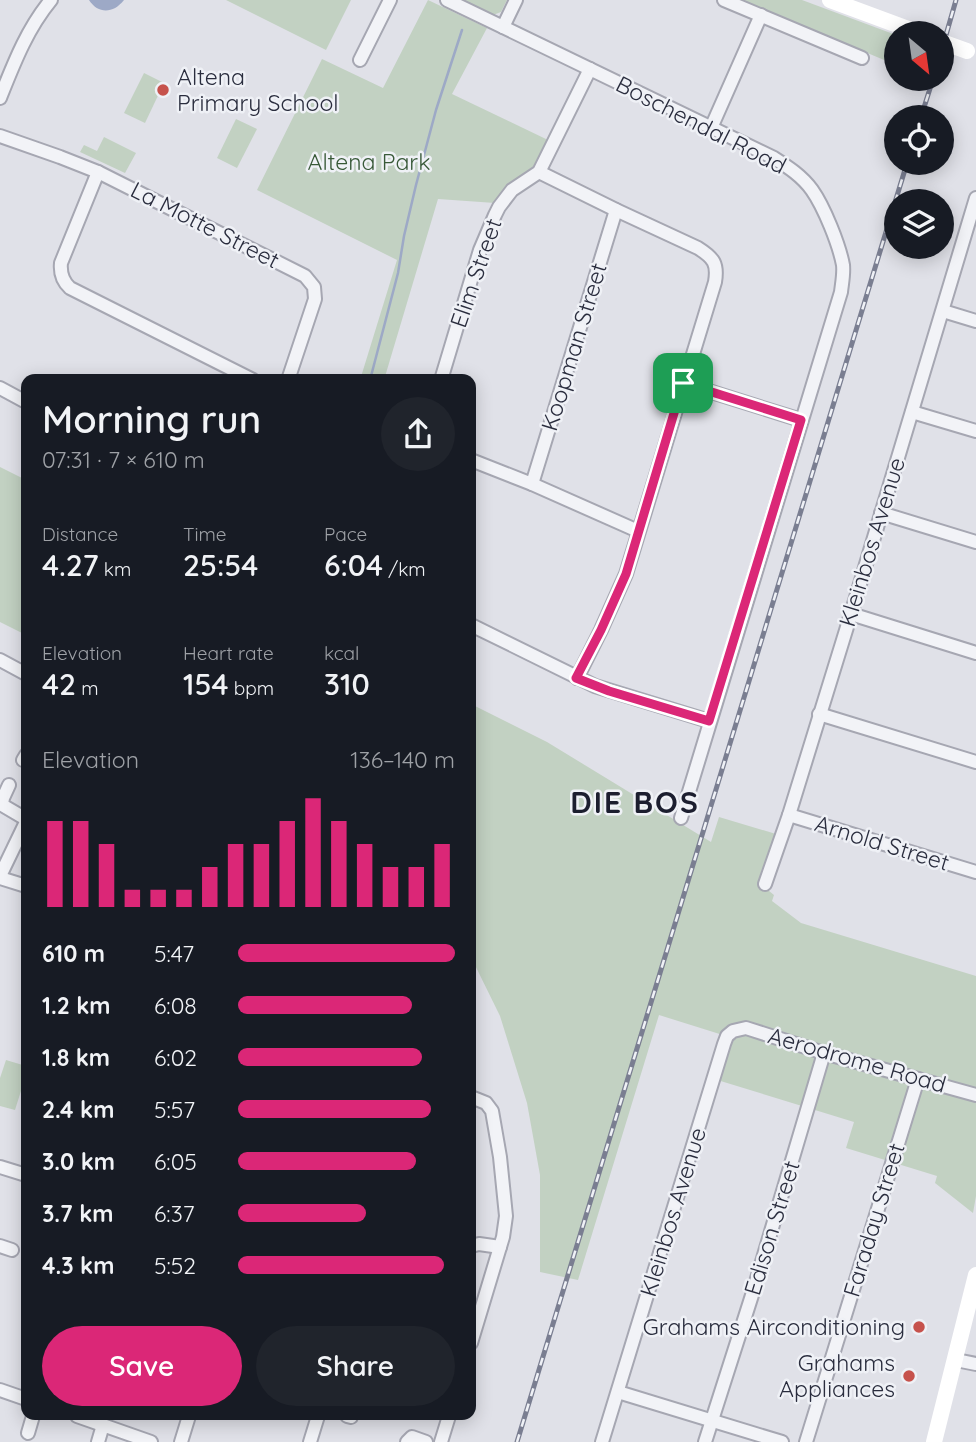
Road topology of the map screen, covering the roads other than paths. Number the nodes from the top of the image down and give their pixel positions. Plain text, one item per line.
1 (51, 0) edge
2 (390, 0) edge
3 (447, 0) edge
4 (516, 0) edge
5 (724, 0) edge
6 (830, 0) edge
7 (761, 15) junction
8 (886, 21) edge
9 (503, 27) junction
10 (954, 46) edge
11 (971, 52) edge
12 (862, 58) dead end
13 (360, 60) dead end
14 (590, 69) junction
15 (0, 98) edge
16 (711, 128) junction
17 (0, 136) edge
18 (539, 172) junction
19 (98, 173) junction
20 (975, 206) edge
21 (616, 210) junction
22 (943, 311) junction
23 (976, 321) edge
24 (241, 374) edge
25 (290, 374) edge
26 (442, 374) edge
27 (683, 383) junction
28 (0, 388) edge
29 (21, 399) edge
30 (912, 412) junction
31 (801, 420) junction
32 (976, 431) edge
33 (476, 462) edge
34 (532, 484) junction
35 (881, 513) junction
36 (638, 531) junction
37 (976, 542) edge
38 (851, 614) junction
39 (476, 628) edge
40 (976, 653) edge
41 (0, 660) edge
42 (21, 671) edge
43 (576, 678) junction
44 (819, 714) junction
45 (709, 721) junction
46 (976, 762) edge
47 (9, 785) dead end
48 (789, 815) junction
49 (21, 818) edge
50 (681, 818) dead end
51 (21, 832) edge
52 (976, 872) edge
53 (0, 877) edge
54 (21, 884) edge
55 (765, 884) dead end
56 (738, 1029) joint
57 (824, 1053) junction
58 (918, 1079) junction
59 (976, 1095) edge
60 (476, 1099) edge
61 (1, 1171) edge
62 (21, 1174) edge
63 (476, 1245) edge
64 (500, 1247) junction
65 (976, 1275) edge
66 (476, 1309) edge
67 (956, 1360) junction
68 (976, 1364) edge
69 (0, 1390) edge
70 (618, 1391) junction
71 (21, 1397) edge
72 (32, 1420) edge
73 (89, 1420) edge
74 (188, 1420) edge
75 (317, 1420) edge
76 (448, 1420) edge
77 (712, 1420) junction
78 (103, 1425) junction
79 (29, 1433) dead end
80 (185, 1441) edge
81 (98, 1442) edge
82 (151, 1442) edge
83 (310, 1442) edge
84 (407, 1442) edge
85 (426, 1442) edge
86 (441, 1442) edge
87 (602, 1442) edge
88 (705, 1442) edge
89 (782, 1442) edge
90 (806, 1442) edge
91 (934, 1442) edge

1 - 15 street
2 - 13 street
3 - 9 street, Boschendal Road
4 - 9 street
5 - 7 street
6 - 8 main road
7 - 12 street
7 - 16 street
9 - 14 street, Boschendal Road
10 - 11 main road, bridge
14 - 16 street, Boschendal Road
14 - 18 street, Elim Street
16 - 31 street, Boschendal Road
17 - 19 street, La Motte Street
18 - 21 street
18 - 26 street, Elim Street
19 - 24 street
19 - 25 street, La Motte Street
20 - 22 street, Kleinbos Avenue
21 - 27 street
21 - 34 street, Koopman Street
22 - 23 street
22 - 30 street, Kleinbos Avenue
27 - 31 street
27 - 36 street
28 - 29 street
30 - 32 street
30 - 35 street, Kleinbos Avenue
31 - 45 street, Boschendal Road
33 - 34 street
34 - 36 street
35 - 37 street
35 - 38 street, Kleinbos Avenue
36 - 43 street
38 - 40 street
38 - 44 street, Kleinbos Avenue
39 - 43 street
41 - 42 street
43 - 45 street
44 - 46 street
44 - 48 street, Kleinbos Avenue
45 - 50 street, Boschendal Road
47 - 49 street
48 - 52 street, Arnold Street
48 - 55 street, Kleinbos Avenue
51 - 53 street
53 - 54 street
56 - 57 street, Aerodrome Road
56 - 70 street, Kleinbos Avenue
57 - 58 street, Aerodrome Road
57 - 77 street, Edison Street
58 - 59 street, Aerodrome Road
58 - 90 street, Faraday Street
60 - 64 street
61 - 62 street
63 - 64 street
64 - 66 street
65 - 67 main road
67 - 68 street
67 - 91 main road
69 - 71 street
70 - 77 street
70 - 87 street, Kleinbos Avenue
72 - 79 street
73 - 78 street
74 - 80 street
75 - 83 street
76 - 86 street
77 - 88 street, Edison Street
77 - 89 street
78 - 81 street
78 - 82 street
84 - 85 street

